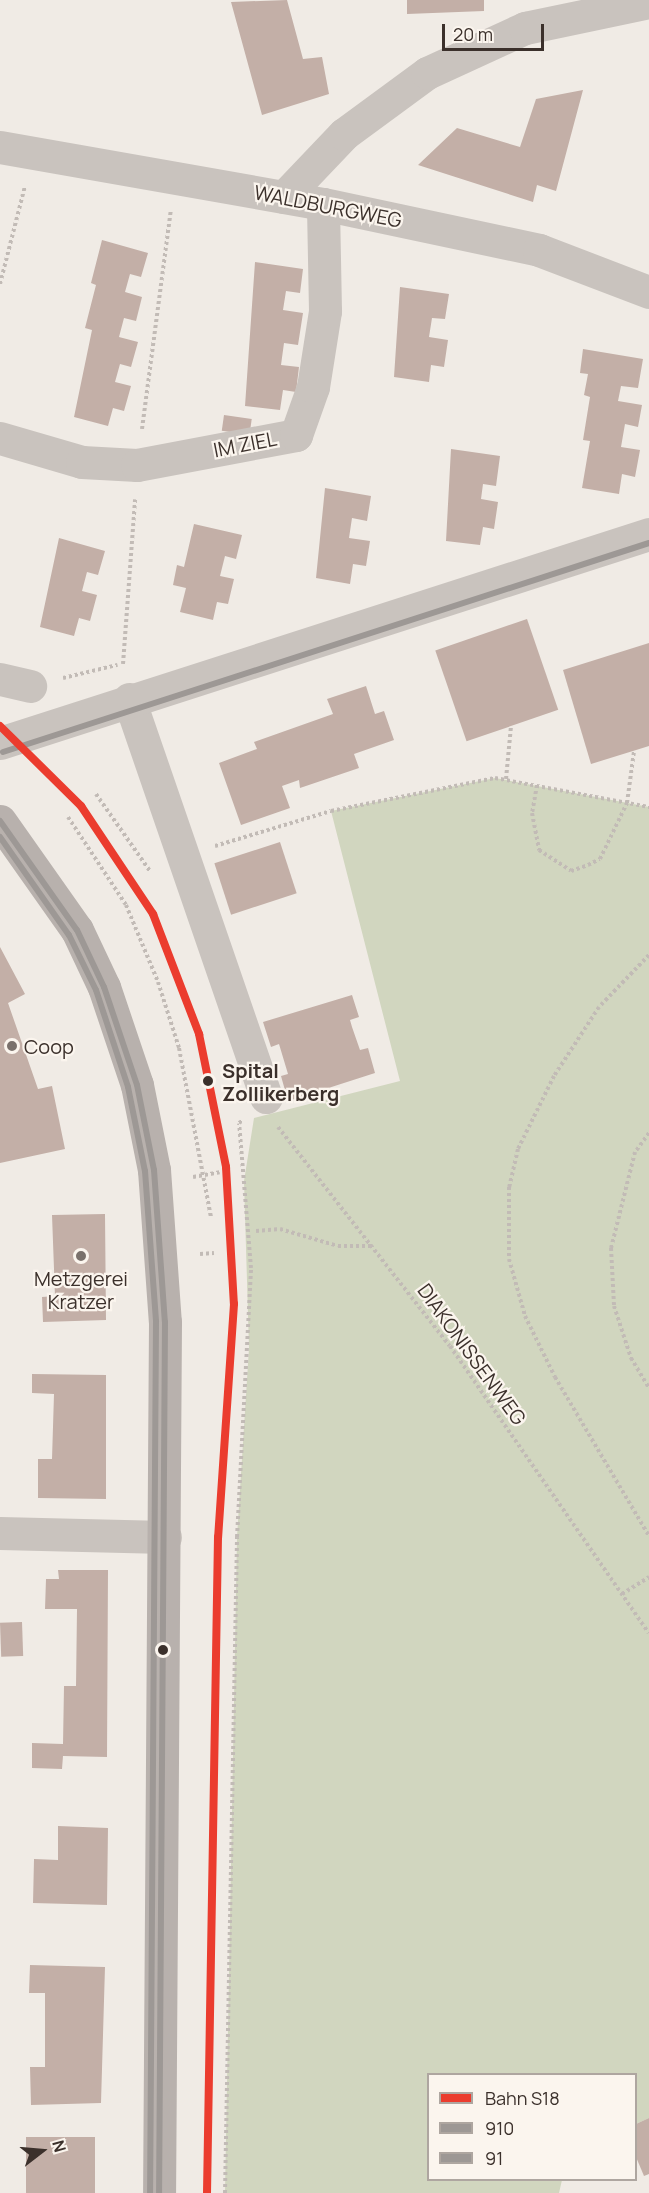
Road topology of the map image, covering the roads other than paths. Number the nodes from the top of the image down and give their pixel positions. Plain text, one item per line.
1 (649, 2) edge
2 (0, 147) edge
3 (284, 197) junction
4 (323, 204) junction
5 (649, 292) edge
6 (0, 438) edge
7 (649, 534) edge
8 (129, 699) junction
9 (0, 743) edge
10 (0, 821) edge
11 (266, 1097) road end
12 (0, 1533) edge
13 (165, 1537) junction
14 (159, 2193) edge

1 - 3 street
2 - 3 street, WALDBURGWEG
3 - 4 street, WALDBURGWEG
4 - 5 street, WALDBURGWEG
4 - 6 street, IM ZIEL
7 - 8 street
8 - 9 street
8 - 11 street
10 - 13 main road
12 - 13 street
13 - 14 main road

